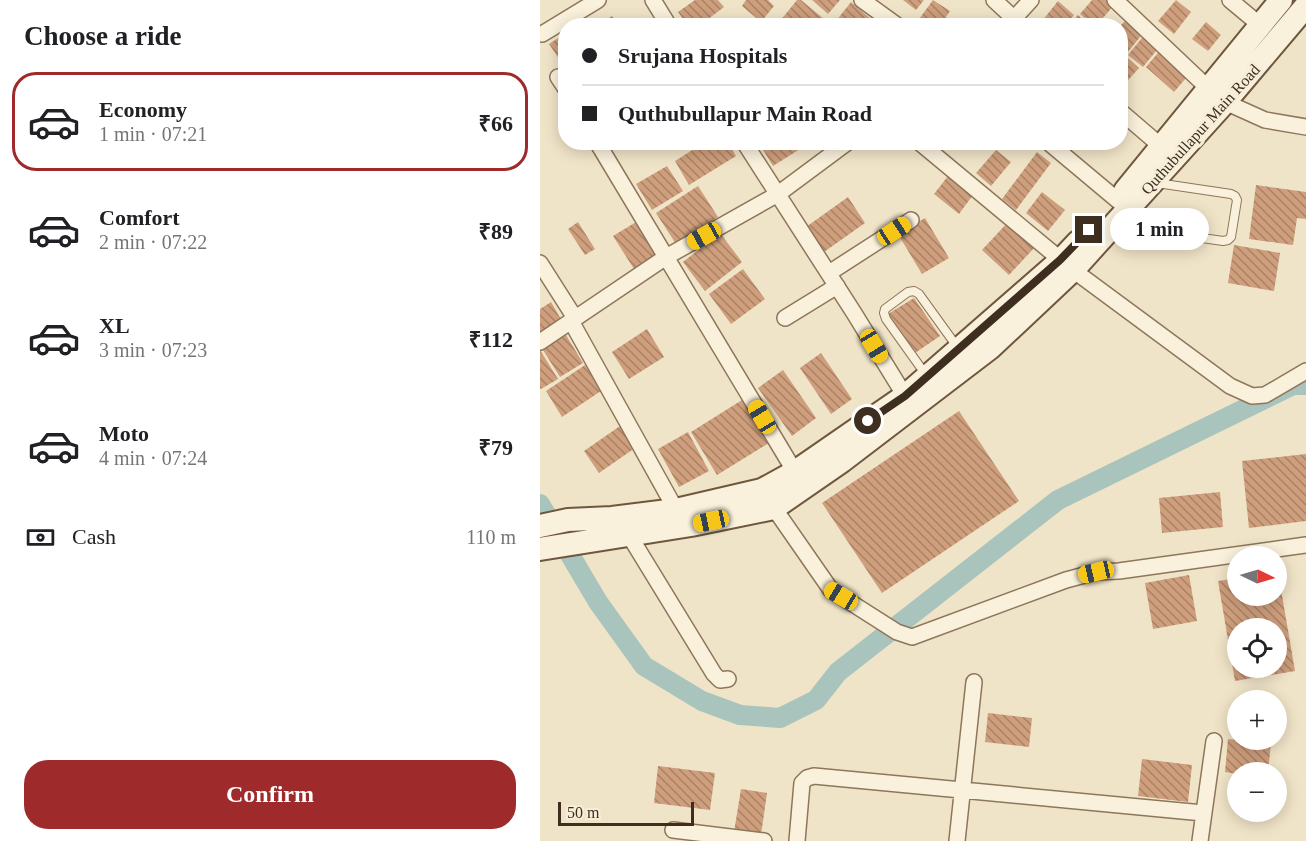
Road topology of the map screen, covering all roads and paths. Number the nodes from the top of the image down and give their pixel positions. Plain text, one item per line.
1 (598, 0) edge
2 (653, 0) edge
3 (862, 0) edge
4 (994, 0) edge
5 (1031, 0) edge
6 (1115, 0) edge
7 (1230, 0) edge
8 (1281, 0) edge
9 (1306, 6) edge
10 (568, 18) edge
11 (664, 18) edge
12 (887, 18) edge
13 (1010, 18) edge
14 (1018, 18) edge
15 (558, 24) edge
16 (1260, 25) junction
17 (542, 34) dead end
18 (1217, 95) junction
19 (1128, 118) edge
20 (1306, 127) edge
21 (1162, 147) junction
22 (602, 150) edge
23 (749, 150) edge
24 (837, 150) edge
25 (929, 150) edge
26 (1056, 150) edge
27 (1152, 183) junction
28 (777, 194) junction
29 (1120, 212) junction
30 (910, 220) dead end
31 (666, 258) junction
32 (540, 263) edge
33 (1067, 265) junction
34 (833, 280) junction
35 (785, 318) dead end
36 (573, 320) junction
37 (540, 342) edge
38 (958, 349) junction
39 (1306, 370) edge
40 (927, 376) junction
41 (905, 396) junction
42 (795, 472) junction
43 (774, 508) junction
44 (676, 510) junction
45 (540, 526) edge
46 (619, 530) junction
47 (1306, 546) edge
48 (540, 549) edge
49 (728, 679) dead end
50 (974, 682) dead end
51 (1214, 741) dead end
52 (963, 791) junction
53 (1203, 813) junction
54 (673, 830) dead end
55 (764, 841) edge
56 (797, 841) edge
57 (957, 841) edge
58 (1200, 841) edge

1 - 10 street
2 - 11 street
3 - 12 street
4 - 13 street
5 - 14 street
6 - 18 street
7 - 16 street
8 - 16 main road, Quthubullapur Main Road
9 - 18 main road, Quthubullapur Main Road
15 - 17 street
16 - 18 main road, Quthubullapur Main Road
18 - 20 street
18 - 21 main road, Quthubullapur Main Road
18 - 27 main road, Quthubullapur Main Road
19 - 21 street
21 - 29 main road, Quthubullapur Main Road
22 - 31 street
23 - 28 street
24 - 28 street
25 - 33 street
26 - 29 street
27 - 29 main road, Quthubullapur Main Road
27 - 29 lane
28 - 31 street
28 - 34 street
29 - 33 main road, Quthubullapur Main Road
30 - 34 street
31 - 36 street
31 - 42 street
32 - 36 street
33 - 38 main road, Quthubullapur Main Road
33 - 39 street
33 - 43 main road, Quthubullapur Main Road
34 - 35 street
34 - 41 street
36 - 37 street
36 - 44 street
38 - 40 main road, Quthubullapur Main Road
38 - 40 lane
40 - 41 main road, Quthubullapur Main Road
41 - 42 main road, Quthubullapur Main Road
42 - 44 main road, Quthubullapur Main Road
43 - 46 main road, Quthubullapur Main Road
43 - 47 street
44 - 46 main road, Quthubullapur Main Road
45 - 46 main road, Quthubullapur Main Road
46 - 48 main road, Quthubullapur Main Road
46 - 49 street
50 - 52 street
51 - 53 street
52 - 53 street
52 - 56 street
52 - 57 street
53 - 58 street
54 - 55 street

